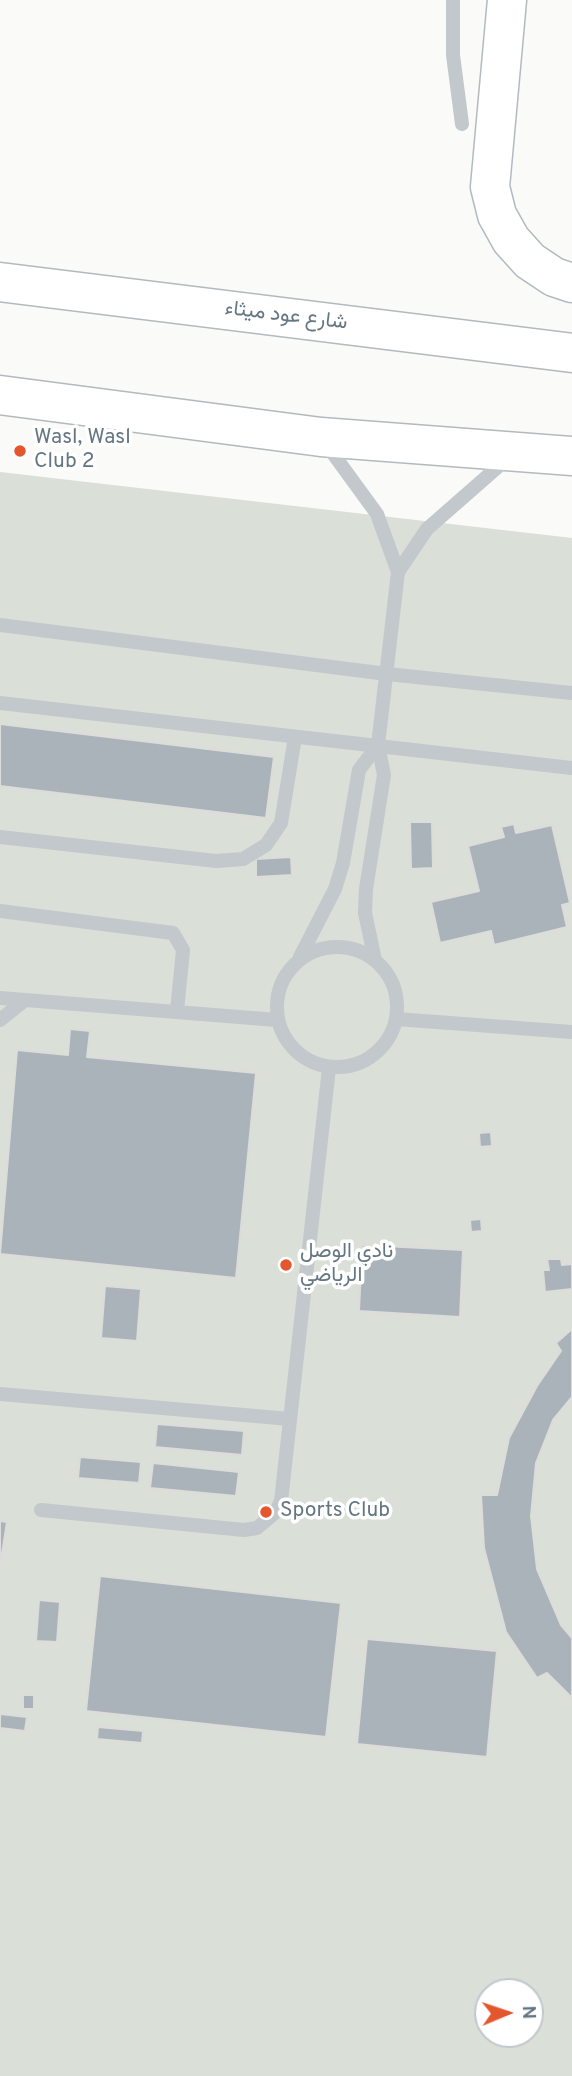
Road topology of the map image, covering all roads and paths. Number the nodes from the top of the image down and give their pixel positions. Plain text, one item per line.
1 (453, 0) edge
2 (507, 0) edge
3 (462, 124) dead end
4 (0, 282) edge
5 (572, 283) edge
6 (572, 353) edge
7 (0, 395) edge
8 (321, 437) junction
9 (516, 452) junction
10 (572, 456) edge
11 (398, 572) junction
12 (0, 625) edge
13 (387, 674) junction
14 (572, 693) edge
15 (0, 703) edge
16 (295, 737) junction
17 (378, 745) junction
18 (572, 768) edge
19 (0, 837) edge
20 (0, 911) edge
21 (375, 960) junction
22 (298, 961) junction
23 (0, 998) edge
24 (25, 1000) junction
25 (177, 1011) junction
26 (396, 1019) junction
27 (0, 1020) edge
28 (277, 1020) junction
29 (572, 1032) edge
30 (329, 1068) junction
31 (0, 1394) edge
32 (290, 1419) junction
33 (41, 1510) dead end

1 - 3 lane
2 - 5 main road
4 - 6 main road, شارع عود ميثاء
7 - 8 main road
8 - 9 main road
8 - 11 lane
9 - 10 main road
9 - 11 lane
11 - 13 lane
12 - 13 lane
13 - 14 lane
13 - 17 lane
15 - 16 lane
16 - 17 lane
16 - 19 lane
17 - 18 lane
17 - 21 lane
17 - 22 lane
20 - 25 lane
21 - 22 lane
21 - 26 lane
22 - 28 lane
23 - 24 lane
24 - 25 lane
24 - 27 lane
25 - 28 lane
26 - 29 lane
26 - 30 lane
28 - 30 lane
30 - 32 lane
31 - 32 lane
32 - 33 lane

